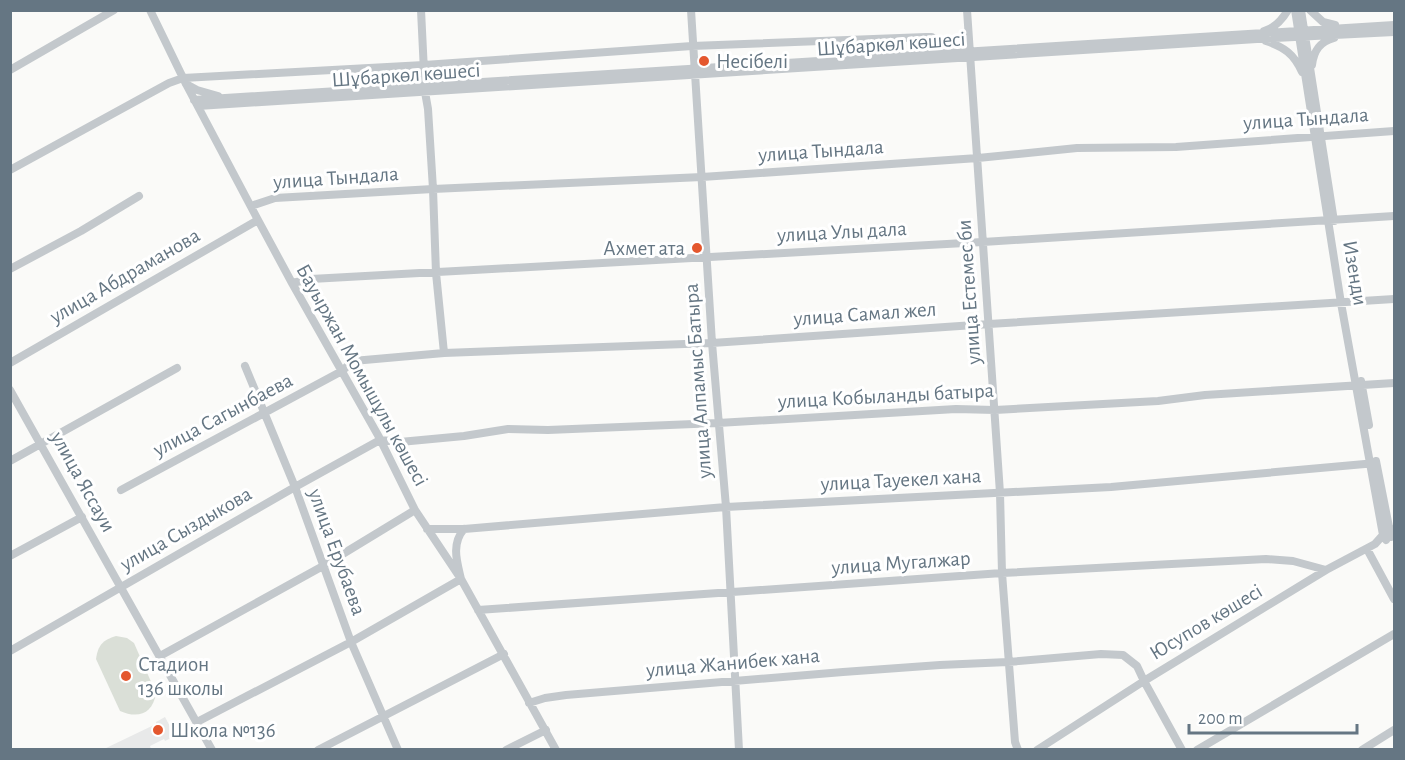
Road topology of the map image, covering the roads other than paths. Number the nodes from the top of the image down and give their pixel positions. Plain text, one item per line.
1 (114, 10) edge
2 (150, 10) edge
3 (421, 10) edge
4 (691, 10) edge
5 (967, 10) edge
6 (1288, 10) edge
7 (1295, 10) edge
8 (1301, 10) edge
9 (1310, 10) edge
10 (1395, 25) edge
11 (1347, 31) junction
12 (1395, 32) edge
13 (1302, 34) junction
14 (1256, 36) junction
15 (692, 46) junction
16 (939, 53) junction
17 (969, 54) junction
18 (424, 65) junction
19 (10, 70) edge
20 (694, 72) junction
21 (184, 81) junction
22 (1309, 82) junction
23 (425, 89) junction
24 (228, 101) junction
25 (196, 103) junction
26 (207, 123) junction
27 (1395, 131) edge
28 (1317, 136) junction
29 (978, 158) junction
30 (10, 170) edge
31 (702, 177) junction
32 (433, 189) junction
33 (140, 196) dead end
34 (251, 206) junction
35 (1395, 216) edge
36 (258, 220) junction
37 (1331, 221) junction
38 (983, 242) junction
39 (707, 258) junction
40 (10, 269) edge
41 (436, 273) junction
42 (292, 283) junction
43 (1395, 299) edge
44 (1344, 303) junction
45 (989, 324) junction
46 (712, 343) junction
47 (444, 353) junction
48 (10, 363) edge
49 (245, 366) dead end
50 (177, 368) dead end
51 (342, 371) junction
52 (1395, 383) edge
53 (1359, 385) junction
54 (10, 390) edge
55 (995, 410) junction
56 (264, 413) junction
57 (718, 423) junction
58 (380, 440) junction
59 (41, 445) junction
60 (10, 461) edge
61 (1374, 464) junction
62 (295, 487) junction
63 (121, 490) dead end
64 (1000, 493) junction
65 (726, 507) junction
66 (415, 510) junction
67 (1386, 513) junction
68 (82, 517) junction
69 (1395, 518) edge
70 (427, 529) junction
71 (464, 530) junction
72 (1390, 535) edge
73 (1371, 546) junction
74 (10, 556) edge
75 (323, 566) junction
76 (1326, 570) junction
77 (1002, 573) junction
78 (461, 579) junction
79 (121, 587) junction
80 (731, 593) junction
81 (1395, 599) edge
82 (478, 610) junction
83 (1395, 634) edge
84 (351, 642) junction
85 (10, 651) edge
86 (504, 654) junction
87 (160, 656) junction
88 (1008, 662) junction
89 (735, 680) junction
90 (1144, 681) junction
91 (529, 703) junction
92 (384, 716) junction
93 (197, 722) junction
94 (546, 730) junction
95 (1395, 730) edge
96 (1376, 741) junction
97 (212, 750) edge
98 (318, 750) edge
99 (398, 750) edge
100 (506, 750) edge
101 (556, 750) edge
102 (739, 750) edge
103 (1018, 750) edge
104 (1037, 750) edge
105 (1182, 750) edge
106 (1197, 750) edge
107 (1362, 750) edge
108 (1381, 750) edge

1 - 19 street
2 - 21 street, Бауыржан Момышұлы көшесі
3 - 18 street
4 - 15 street, улица Алпамыс Батыра
5 - 17 street, улица Естемес би
6 - 14 street
7 - 13 street, Изенди
8 - 13 street, Изенди
9 - 11 street
10 - 11 street, Шұбаркөл көшесі
11 - 12 street, Шұбаркөл көшесі
11 - 13 street, Шұбаркөл көшесі
11 - 22 street
13 - 14 street, Шұбаркөл көшесі
13 - 22 street, Изенди
14 - 17 street, Шұбаркөл көшесі
14 - 22 street
15 - 16 street, Шұбаркөл көшесі
15 - 18 street, Шұбаркөл көшесі
15 - 20 street, улица Алпамыс Батыра
16 - 17 street, Шұбаркөл көшесі
16 - 20 street, Шұбаркөл көшесі
17 - 20 street, Шұбаркөл көшесі
17 - 29 street, улица Естемес би
18 - 21 street, Шұбаркөл көшесі
18 - 23 street
20 - 23 street, Шұбаркөл көшесі
20 - 31 street, улица Алпамыс Батыра
21 - 24 street
21 - 25 street, Бауыржан Момышұлы көшесі
21 - 30 street
22 - 28 street, Изенди
23 - 24 street, Шұбаркөл көшесі
23 - 32 street
24 - 25 street, Шұбаркөл көшесі
24 - 26 street
25 - 26 street, Бауыржан Момышұлы көшесі
26 - 34 street, Бауыржан Момышұлы көшесі
27 - 28 street, улица Тындала
28 - 29 street, улица Тындала
28 - 37 street, Изенди
29 - 31 street, улица Тындала
29 - 38 street, улица Естемес би
31 - 32 street, улица Тындала
31 - 39 street, улица Алпамыс Батыра
32 - 34 street, улица Тындала
32 - 41 street
33 - 40 street
34 - 36 street, Бауыржан Момышұлы көшесі
35 - 37 street, улица Улы дала
36 - 42 street, Бауыржан Момышұлы көшесі
36 - 48 street, улица Абдраманова
37 - 38 street, улица Улы дала
37 - 44 street, Изенди
38 - 39 street, улица Улы дала
38 - 45 street, улица Естемес би
39 - 41 street, улица Улы дала
39 - 46 street, улица Алпамыс Батыра
41 - 42 street, улица Улы дала
41 - 47 street
42 - 51 street, Бауыржан Момышұлы көшесі
43 - 44 street, улица Самал жел
44 - 45 street, улица Самал жел
44 - 53 street, Изенди
45 - 46 street, улица Самал жел
45 - 55 street, улица Естемес би
46 - 47 street, улица Самал жел
46 - 57 street, улица Алпамыс Батыра
47 - 51 street, улица Самал жел
49 - 56 street, улица Ерубаева
50 - 59 street
51 - 56 street, улица Сагынбаева
51 - 58 street, Бауыржан Момышұлы көшесі
52 - 53 street, улица Кобыланды батыра
53 - 55 street, улица Кобыланды батыра
53 - 61 street, Изенди
54 - 59 street, улица Яссауи
55 - 57 street, улица Кобыланды батыра
55 - 64 street, улица Естемес би
56 - 62 street, улица Ерубаева
56 - 63 street, улица Сагынбаева
57 - 58 street, улица Кобыланды батыра
57 - 65 street, улица Алпамыс Батыра
58 - 62 street, улица Сыздыкова
58 - 66 street, Бауыржан Момышұлы көшесі
59 - 60 street
59 - 68 street, улица Яссауи
61 - 64 street, улица Тауекел хана
61 - 67 street, Изенди
61 - 72 street, Изенди
62 - 75 street, улица Ерубаева
62 - 79 street, улица Сыздыкова
64 - 65 street, улица Тауекел хана
64 - 77 street, улица Естемес би
65 - 71 street, улица Тауекел хана
65 - 80 street, улица Алпамыс Батыра
66 - 70 street, Бауыржан Момышұлы көшесі
66 - 75 street
67 - 69 street
67 - 72 street, Изенди
68 - 74 street
68 - 79 street, улица Яссауи
70 - 71 street, улица Тауекел хана
70 - 78 street, Бауыржан Момышұлы көшесі
71 - 78 street
72 - 73 street, Юсупов көшесі
73 - 76 street, Юсупов көшесі
73 - 81 street
75 - 84 street, улица Ерубаева
75 - 87 street
76 - 77 street, улица Мугалжар
76 - 90 street, Юсупов көшесі
77 - 80 street, улица Мугалжар
77 - 88 street, улица Естемес би
78 - 82 street, Бауыржан Момышұлы көшесі
78 - 84 street
79 - 85 street, улица Сыздыкова
79 - 87 street, улица Яссауи
80 - 82 street, улица Мугалжар
80 - 89 street, улица Алпамыс Батыра
82 - 86 street, Бауыржан Момышұлы көшесі
83 - 106 street
84 - 92 street, улица Ерубаева
84 - 93 street
86 - 91 street, Бауыржан Момышұлы көшесі
86 - 92 street
87 - 93 street, улица Яссауи
88 - 89 street, улица Жанибек хана
88 - 90 street, улица Жанибек хана
88 - 103 street, улица Естемес би
89 - 91 street, улица Жанибек хана
89 - 102 street, улица Алпамыс Батыра
90 - 104 street, Юсупов көшесі
90 - 105 street
91 - 94 street, Бауыржан Момышұлы көшесі
92 - 98 street
92 - 99 street, улица Ерубаева
93 - 97 street, улица Яссауи
94 - 100 street
94 - 101 street, Бауыржан Момышұлы көшесі
95 - 96 street
96 - 107 street
96 - 108 street

